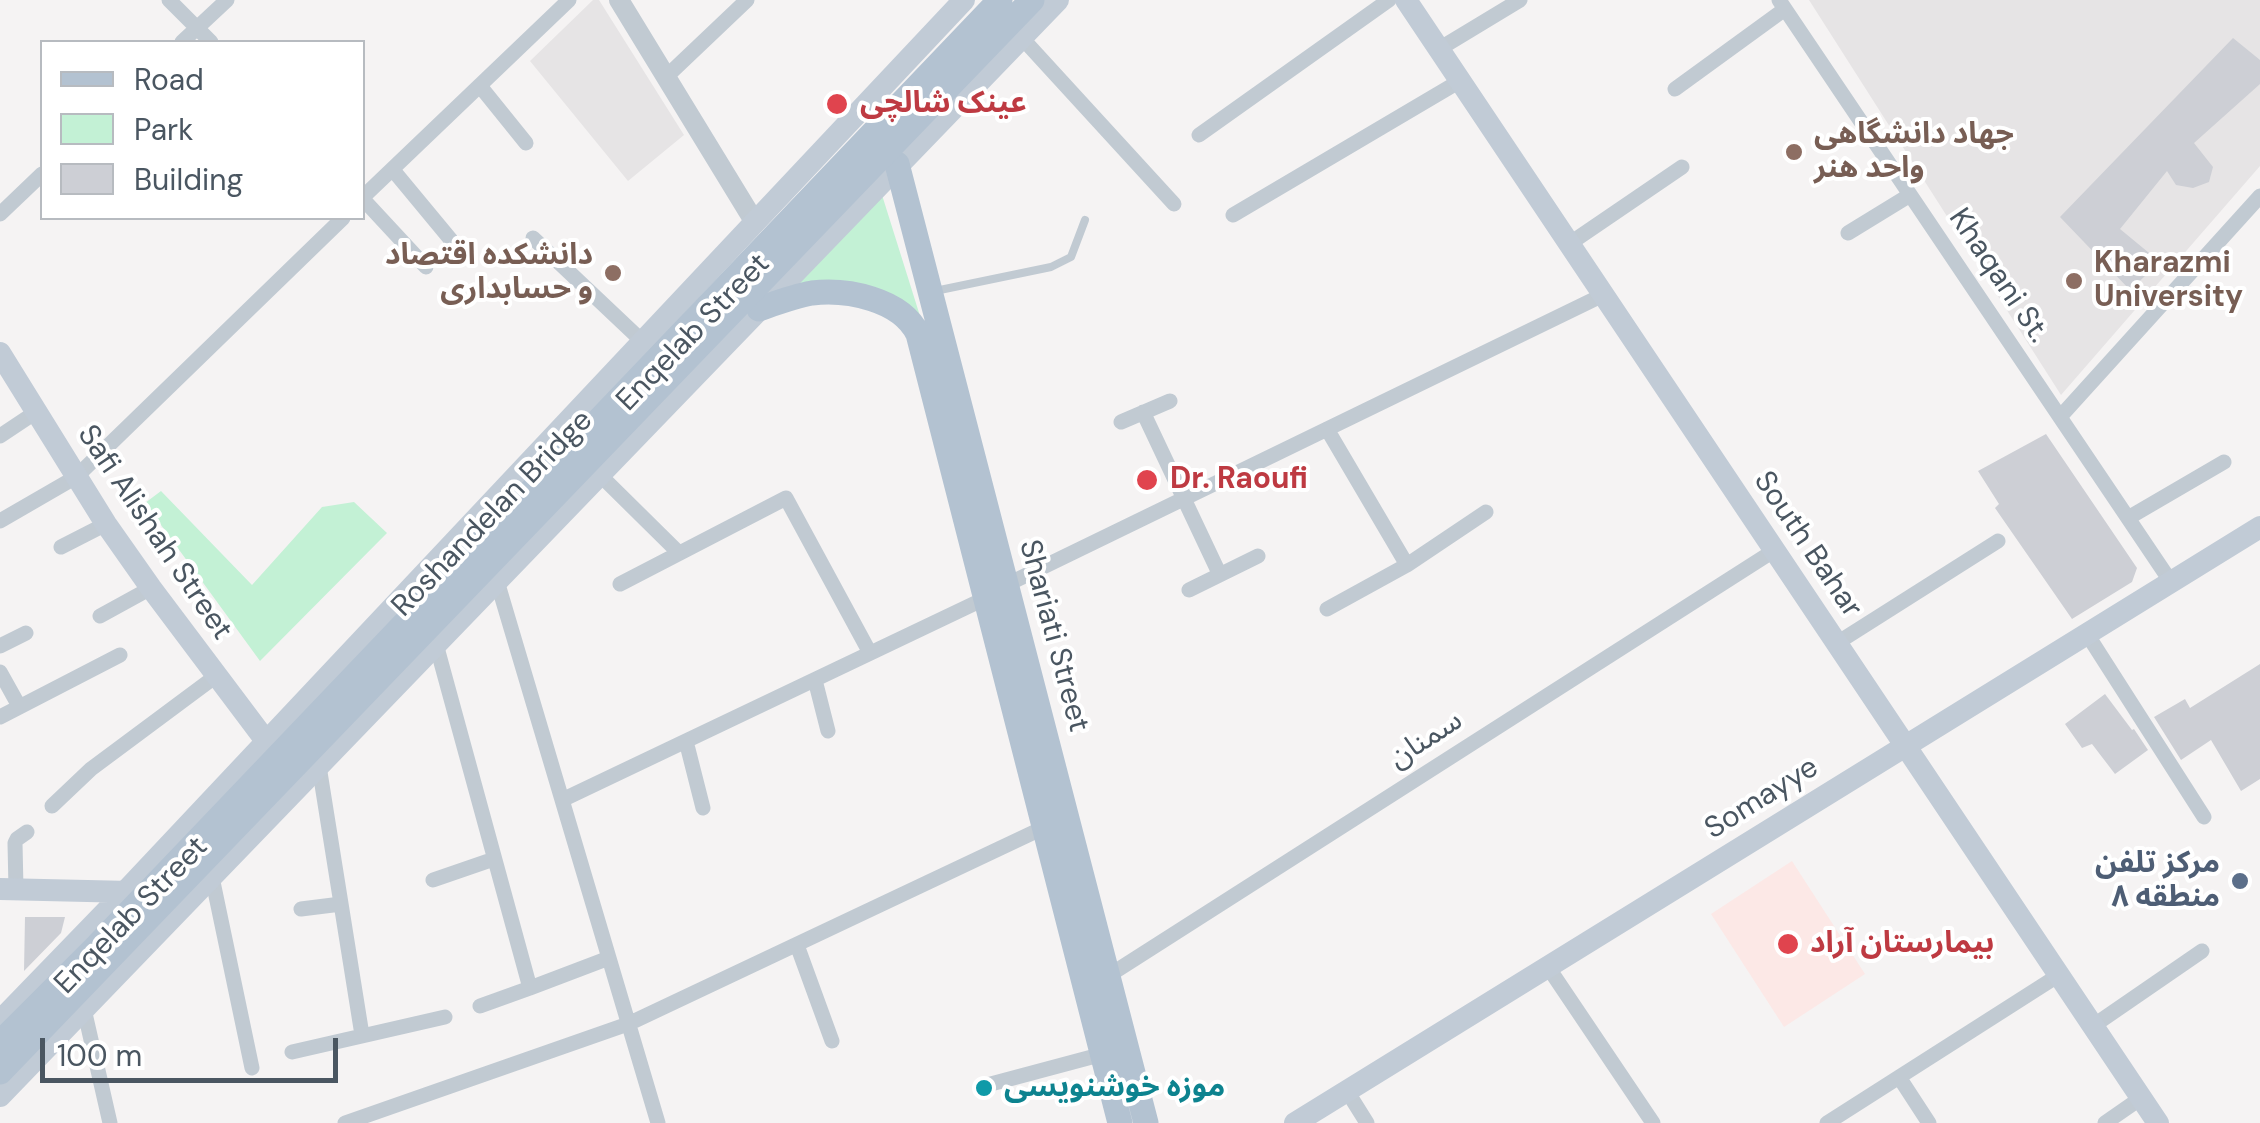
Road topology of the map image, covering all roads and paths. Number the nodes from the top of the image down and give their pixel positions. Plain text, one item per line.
1 (169, 0) edge
2 (226, 0) edge
3 (569, 0) edge
4 (619, 0) edge
5 (747, 0) edge
6 (964, 0) edge
7 (1000, 0) edge
8 (1032, 0) edge
9 (1058, 0) edge
10 (1389, 0) edge
11 (1406, 0) edge
12 (1520, 0) edge
13 (1782, 4) edge
14 (197, 28) junction
15 (1022, 38) junction
16 (184, 40) edge
17 (209, 40) edge
18 (1439, 49) junction
19 (666, 77) junction
20 (1460, 81) junction
21 (480, 86) junction
22 (1675, 88) dead end
23 (1199, 135) dead end
24 (832, 139) junction
25 (526, 143) dead end
26 (898, 164) junction
27 (1682, 167) dead end
28 (393, 170) junction
29 (40, 176) edge
30 (1910, 195) junction
31 (365, 196) edge
32 (2260, 196) edge
33 (365, 200) edge
34 (1174, 204) dead end
35 (0, 214) edge
36 (1232, 215) dead end
37 (341, 220) edge
38 (1084, 220) dead end
39 (754, 221) junction
40 (1848, 233) dead end
41 (533, 238) dead end
42 (451, 240) dead end
43 (1570, 244) junction
44 (426, 267) dead end
45 (930, 292) junction
46 (1604, 295) junction
47 (759, 309) junction
48 (642, 341) junction
49 (0, 353) edge
50 (1170, 400) dead end
51 (36, 412) junction
52 (1144, 412) junction
53 (2060, 417) junction
54 (1121, 422) dead end
55 (1327, 429) junction
56 (0, 436) edge
57 (2224, 462) dead end
58 (600, 474) junction
59 (76, 477) junction
60 (1184, 499) junction
61 (1486, 512) dead end
62 (2128, 518) junction
63 (0, 521) edge
64 (106, 524) junction
65 (2260, 527) edge
66 (1998, 541) dead end
67 (61, 548) dead end
68 (1774, 550) junction
69 (679, 553) junction
70 (1258, 556) dead end
71 (1407, 565) junction
72 (1219, 573) junction
73 (497, 581) junction
74 (2171, 582) junction
75 (620, 584) dead end
76 (151, 588) junction
77 (1189, 590) dead end
78 (996, 592) junction
79 (1328, 609) dead end
80 (100, 616) dead end
81 (26, 633) dead end
82 (2087, 634) junction
83 (1837, 643) junction
84 (436, 644) junction
85 (0, 646) edge
86 (870, 653) junction
87 (120, 654) dead end
88 (342, 662) junction
89 (0, 672) edge
90 (216, 676) junction
91 (815, 680) junction
92 (380, 702) junction
93 (19, 706) junction
94 (0, 716) edge
95 (828, 731) dead end
96 (266, 741) junction
97 (686, 741) junction
98 (1906, 746) junction
99 (319, 766) junction
100 (562, 800) junction
101 (52, 806) dead end
102 (704, 808) dead end
103 (2204, 817) dead end
104 (1045, 827) junction
105 (28, 832) dead end
106 (176, 838) junction
107 (494, 859) junction
108 (211, 878) junction
109 (433, 880) dead end
110 (8, 889) edge
111 (126, 891) junction
112 (188, 900) junction
113 (341, 904) junction
114 (300, 909) dead end
115 (796, 944) junction
116 (2202, 951) dead end
117 (608, 958) junction
118 (61, 960) junction
119 (1548, 966) junction
120 (2058, 975) junction
121 (1108, 976) junction
122 (530, 988) junction
123 (92, 1001) junction
124 (480, 1006) dead end
125 (445, 1017) dead end
126 (0, 1021) edge
127 (628, 1024) junction
128 (2093, 1026) junction
129 (362, 1034) junction
130 (832, 1041) dead end
131 (0, 1043) edge
132 (292, 1052) dead end
133 (1103, 1054) junction
134 (252, 1068) dead end
135 (0, 1072) edge
136 (1898, 1078) junction
137 (987, 1085) dead end
138 (1347, 1091) junction
139 (0, 1096) edge
140 (2141, 1098) junction
141 (345, 1122) edge
142 (110, 1123) edge
143 (658, 1123) edge
144 (1120, 1123) edge
145 (1146, 1123) edge
146 (1295, 1123) edge
147 (1367, 1123) edge
148 (1653, 1123) edge
149 (1827, 1123) edge
150 (1929, 1123) edge
151 (2105, 1123) edge
152 (2158, 1123) edge

1 - 14 street
2 - 14 street
3 - 21 street
4 - 19 street
5 - 19 street
6 - 24 main road, Enqelab Street
7 - 131 main road, Roshandelan Bridge, bridge
8 - 135 main road, Roshandelan Bridge, bridge
9 - 15 main road, Enqelab Street
10 - 23 street
11 - 18 main road, South Bahar
12 - 18 street
13 - 22 street
13 - 30 street, Khaqani St.
14 - 16 street
14 - 17 street
15 - 26 main road, Enqelab Street
15 - 34 street
18 - 20 main road, South Bahar
19 - 39 street
20 - 36 street
20 - 43 main road, South Bahar
21 - 25 street
21 - 28 street
24 - 26 main road
24 - 39 main road, Enqelab Street
26 - 45 main road, Shariati Street
26 - 47 main road, Enqelab Street
27 - 43 street
28 - 31 street
28 - 42 street
29 - 35 street
30 - 40 street
30 - 53 street, Khaqani St.
32 - 53 street
33 - 44 street
37 - 59 street
38 - 45 lane
39 - 48 main road, Enqelab Street
41 - 48 street
43 - 46 main road, South Bahar
45 - 78 main road, Shariati Street
46 - 55 street
46 - 68 main road, South Bahar
47 - 58 main road, Enqelab Street
47 - 78 main road, Shariati Street
48 - 88 main road, Enqelab Street
49 - 51 main road, Safi Alishah Street
50 - 52 street
51 - 56 street
51 - 59 main road, Safi Alishah Street
52 - 54 street
52 - 60 street
53 - 62 street, Khaqani St.
55 - 60 street
55 - 71 street
57 - 62 street
58 - 69 street
58 - 73 main road, Enqelab Street
59 - 63 street
59 - 64 main road, Safi Alishah Street
60 - 72 street
60 - 78 street
61 - 71 street
62 - 74 street, Khaqani St.
64 - 67 street
64 - 76 main road, Safi Alishah Street
65 - 74 main road, Somayye
66 - 83 street
68 - 83 main road, South Bahar
68 - 121 street, سمنان
69 - 75 street
69 - 86 street
70 - 72 street
71 - 79 street
72 - 77 street
73 - 84 main road, Enqelab Street
73 - 100 street
74 - 82 main road, Somayye
76 - 80 street
76 - 90 main road, Safi Alishah Street
78 - 86 street
78 - 104 main road, Shariati Street
78 - 121 main road, Shariati Street
81 - 85 street
82 - 98 main road, Somayye
82 - 103 street
83 - 98 main road, South Bahar
84 - 92 main road, Enqelab Street
84 - 107 street
86 - 91 street
87 - 93 street
88 - 92 main road
88 - 96 main road, Enqelab Street
89 - 93 street
90 - 96 main road, Safi Alishah Street
90 - 101 street
91 - 95 street
91 - 97 street
92 - 99 main road, Enqelab Street
93 - 94 street
96 - 106 main road, Enqelab Street
97 - 100 street
97 - 102 street
98 - 119 main road, Somayye
98 - 120 main road, South Bahar
99 - 108 main road, Enqelab Street
99 - 113 street
100 - 117 street
104 - 115 street
104 - 133 main road, Shariati Street
105 - 110 street
106 - 108 main road
106 - 111 main road, Enqelab Street
107 - 109 street
107 - 122 street
108 - 112 main road, Enqelab Street
108 - 134 street
110 - 111 main road
111 - 112 main road
111 - 118 main road, Enqelab Street
112 - 123 main road, Enqelab Street
113 - 114 street
113 - 129 street
115 - 127 street
115 - 130 street
116 - 128 street
117 - 122 street
117 - 127 street
118 - 123 main road
118 - 126 main road, Enqelab Street
119 - 138 main road, Somayye
119 - 148 street
120 - 128 main road, South Bahar
120 - 136 street
121 - 145 main road, Shariati Street
122 - 124 street
123 - 139 main road, Enqelab Street
123 - 142 street
125 - 129 street
127 - 141 street
127 - 143 street
128 - 140 main road, South Bahar
129 - 132 street
133 - 137 street
133 - 144 main road, Shariati Street
136 - 149 street
136 - 150 street
138 - 146 main road, Somayye
138 - 147 street
140 - 151 street
140 - 152 main road, South Bahar

